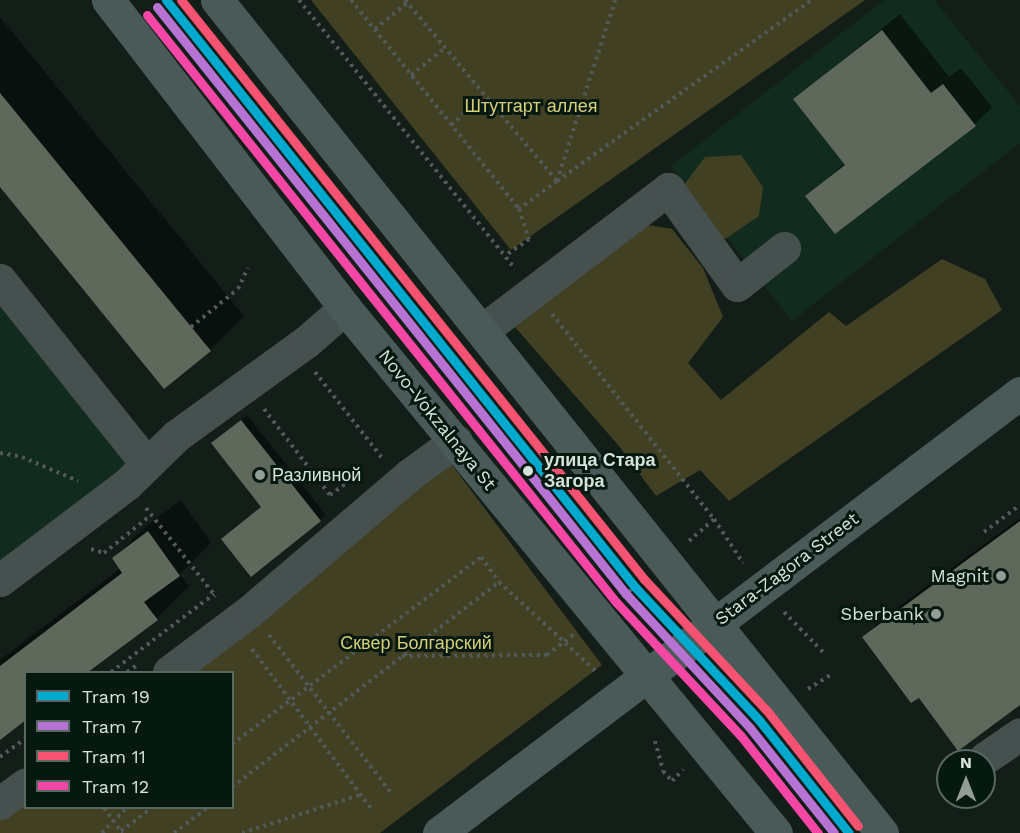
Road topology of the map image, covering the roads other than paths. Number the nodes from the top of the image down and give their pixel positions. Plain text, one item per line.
1 (108, 0) edge
2 (217, 0) edge
3 (784, 248) dead end
4 (0, 280) edge
5 (345, 308) junction
6 (483, 330) junction
7 (1020, 393) edge
8 (456, 441) junction
9 (127, 482) junction
10 (0, 580) edge
11 (714, 624) junction
12 (171, 671) edge
13 (648, 674) junction
14 (1019, 736) edge
15 (996, 751) edge
16 (24, 785) edge
17 (0, 803) edge
18 (440, 833) edge
19 (776, 833) edge
20 (882, 833) edge

1 - 5 main road, Novo-Vokzalnaya St
2 - 6 main road
3 - 6 lane
4 - 9 lane
5 - 8 main road, Novo-Vokzalnaya St
5 - 9 lane
6 - 11 main road
7 - 11 main road, Stara-Zagora Street
8 - 12 lane
8 - 13 main road, Novo-Vokzalnaya St
9 - 10 lane
11 - 13 main road, Stara-Zagora Street
11 - 20 main road
13 - 18 main road, Stara-Zagora Street
13 - 19 main road, Novo-Vokzalnaya St
14 - 15 lane
16 - 17 lane

